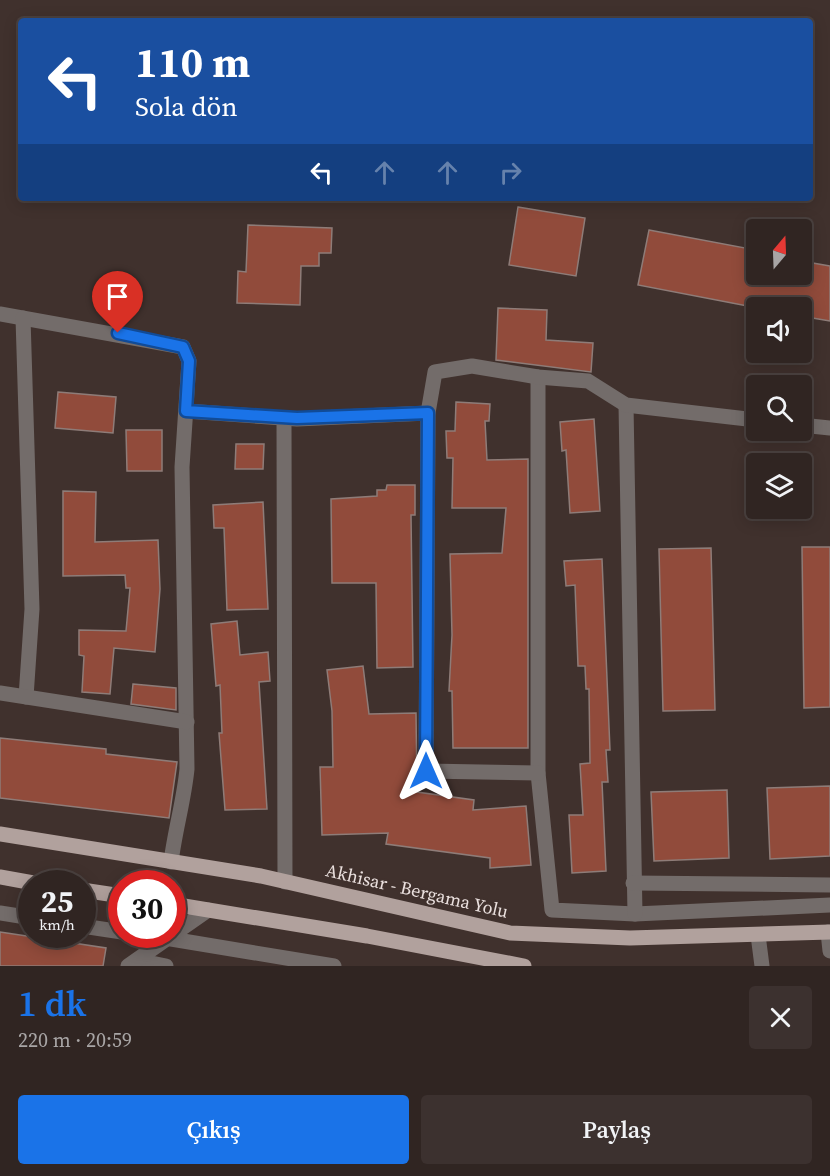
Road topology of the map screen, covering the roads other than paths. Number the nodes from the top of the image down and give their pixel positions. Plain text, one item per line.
1 (0, 314) edge
2 (23, 318) junction
3 (538, 377) junction
4 (626, 405) junction
5 (186, 411) junction
6 (428, 413) junction
7 (284, 418) junction
8 (746, 419) edge
9 (812, 426) edge
10 (830, 428) edge
11 (0, 693) edge
12 (26, 697) junction
13 (187, 722) junction
14 (538, 773) junction
15 (0, 834) edge
16 (171, 862) junction
17 (0, 877) edge
18 (18, 880) edge
19 (285, 882) junction
20 (633, 883) junction
21 (830, 885) edge
22 (830, 905) edge
23 (186, 906) edge
24 (208, 910) junction
25 (0, 913) edge
26 (635, 914) junction
27 (18, 916) edge
28 (186, 926) edge
29 (829, 932) edge
30 (758, 935) junction
31 (186, 942) edge
32 (157, 948) edge
33 (830, 951) edge
34 (138, 964) edge
35 (166, 966) edge
36 (334, 966) edge
37 (524, 966) edge
38 (762, 966) edge

1 - 2 street
2 - 5 street
2 - 12 street
3 - 4 street
3 - 6 street
3 - 14 street
4 - 8 street
4 - 20 street
5 - 7 street
5 - 13 street
6 - 7 street
6 - 14 street
7 - 19 street
9 - 10 street
11 - 12 street
12 - 13 street
13 - 16 street
14 - 26 street
15 - 16 main road, Akhisar - Bergama Yolu
16 - 19 main road, Akhisar - Bergama Yolu
17 - 18 main road
19 - 30 main road, Akhisar - Bergama Yolu
20 - 21 street
20 - 26 street
22 - 26 street
23 - 24 main road
24 - 28 street
24 - 37 main road
25 - 27 street
29 - 30 main road, Akhisar - Bergama Yolu
29 - 33 street
30 - 38 street
31 - 36 street
32 - 34 street
34 - 35 street

